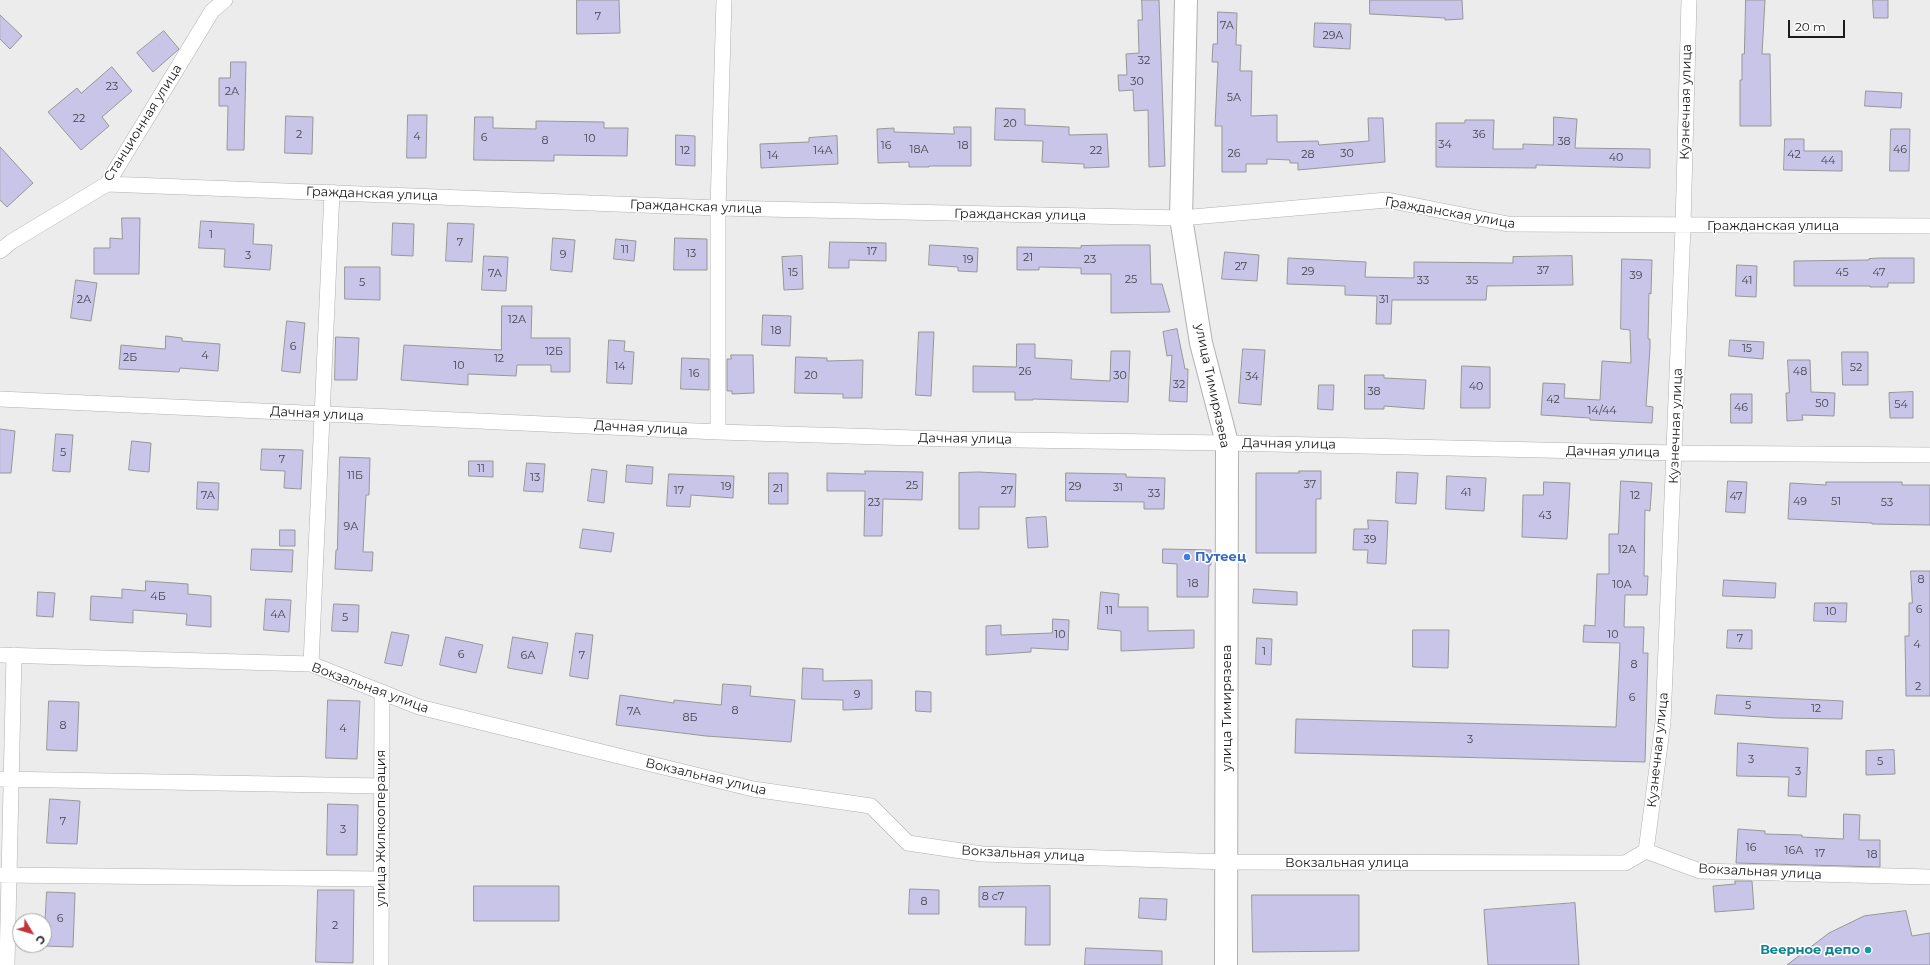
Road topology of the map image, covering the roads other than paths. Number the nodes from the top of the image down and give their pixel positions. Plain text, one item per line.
1 (225, 0) edge
2 (724, 0) edge
3 (1186, 0) edge
4 (1689, 0) edge
5 (107, 184) junction
6 (332, 192) junction
7 (718, 208) junction
8 (1181, 218) junction
9 (1683, 226) junction
10 (1930, 226) edge
11 (0, 251) edge
12 (0, 399) edge
13 (322, 414) junction
14 (718, 432) junction
15 (1227, 443) junction
16 (1675, 453) junction
17 (1930, 455) edge
18 (7, 655) edge
19 (311, 664) junction
20 (382, 692) junction
21 (6, 779) edge
22 (382, 786) junction
23 (1646, 851) junction
24 (1226, 862) junction
25 (4, 875) edge
26 (1930, 877) edge
27 (381, 880) junction
28 (7, 965) edge
29 (381, 965) edge
30 (1226, 965) edge

1 - 5 street, Станционная улица
2 - 7 street
3 - 8 main road, улица Тимирязева
4 - 9 street, Кузнечная улица
5 - 6 street, Гражданская улица
5 - 11 street, Станционная улица
6 - 7 street, Гражданская улица
6 - 13 street
7 - 8 street, Гражданская улица
7 - 14 street
8 - 9 street, Гражданская улица
8 - 15 main road, улица Тимирязева
9 - 10 street, Гражданская улица
9 - 16 street, Кузнечная улица
12 - 13 street, Дачная улица
13 - 14 street, Дачная улица
13 - 19 street
14 - 15 street, Дачная улица
15 - 16 street, Дачная улица
15 - 24 main road, улица Тимирязева
16 - 17 street, Дачная улица
16 - 23 street, Кузнечная улица
18 - 19 street, Вокзальная улица
18 - 21 street
19 - 20 street, Вокзальная улица
20 - 22 street, улица Жилкооперация
20 - 24 street, Вокзальная улица
21 - 22 street
21 - 25 street
22 - 27 street, улица Жилкооперация
23 - 24 street, Вокзальная улица
23 - 26 street, Вокзальная улица
24 - 30 main road, улица Тимирязева
25 - 27 street
25 - 28 street
27 - 29 street, улица Жилкооперация

